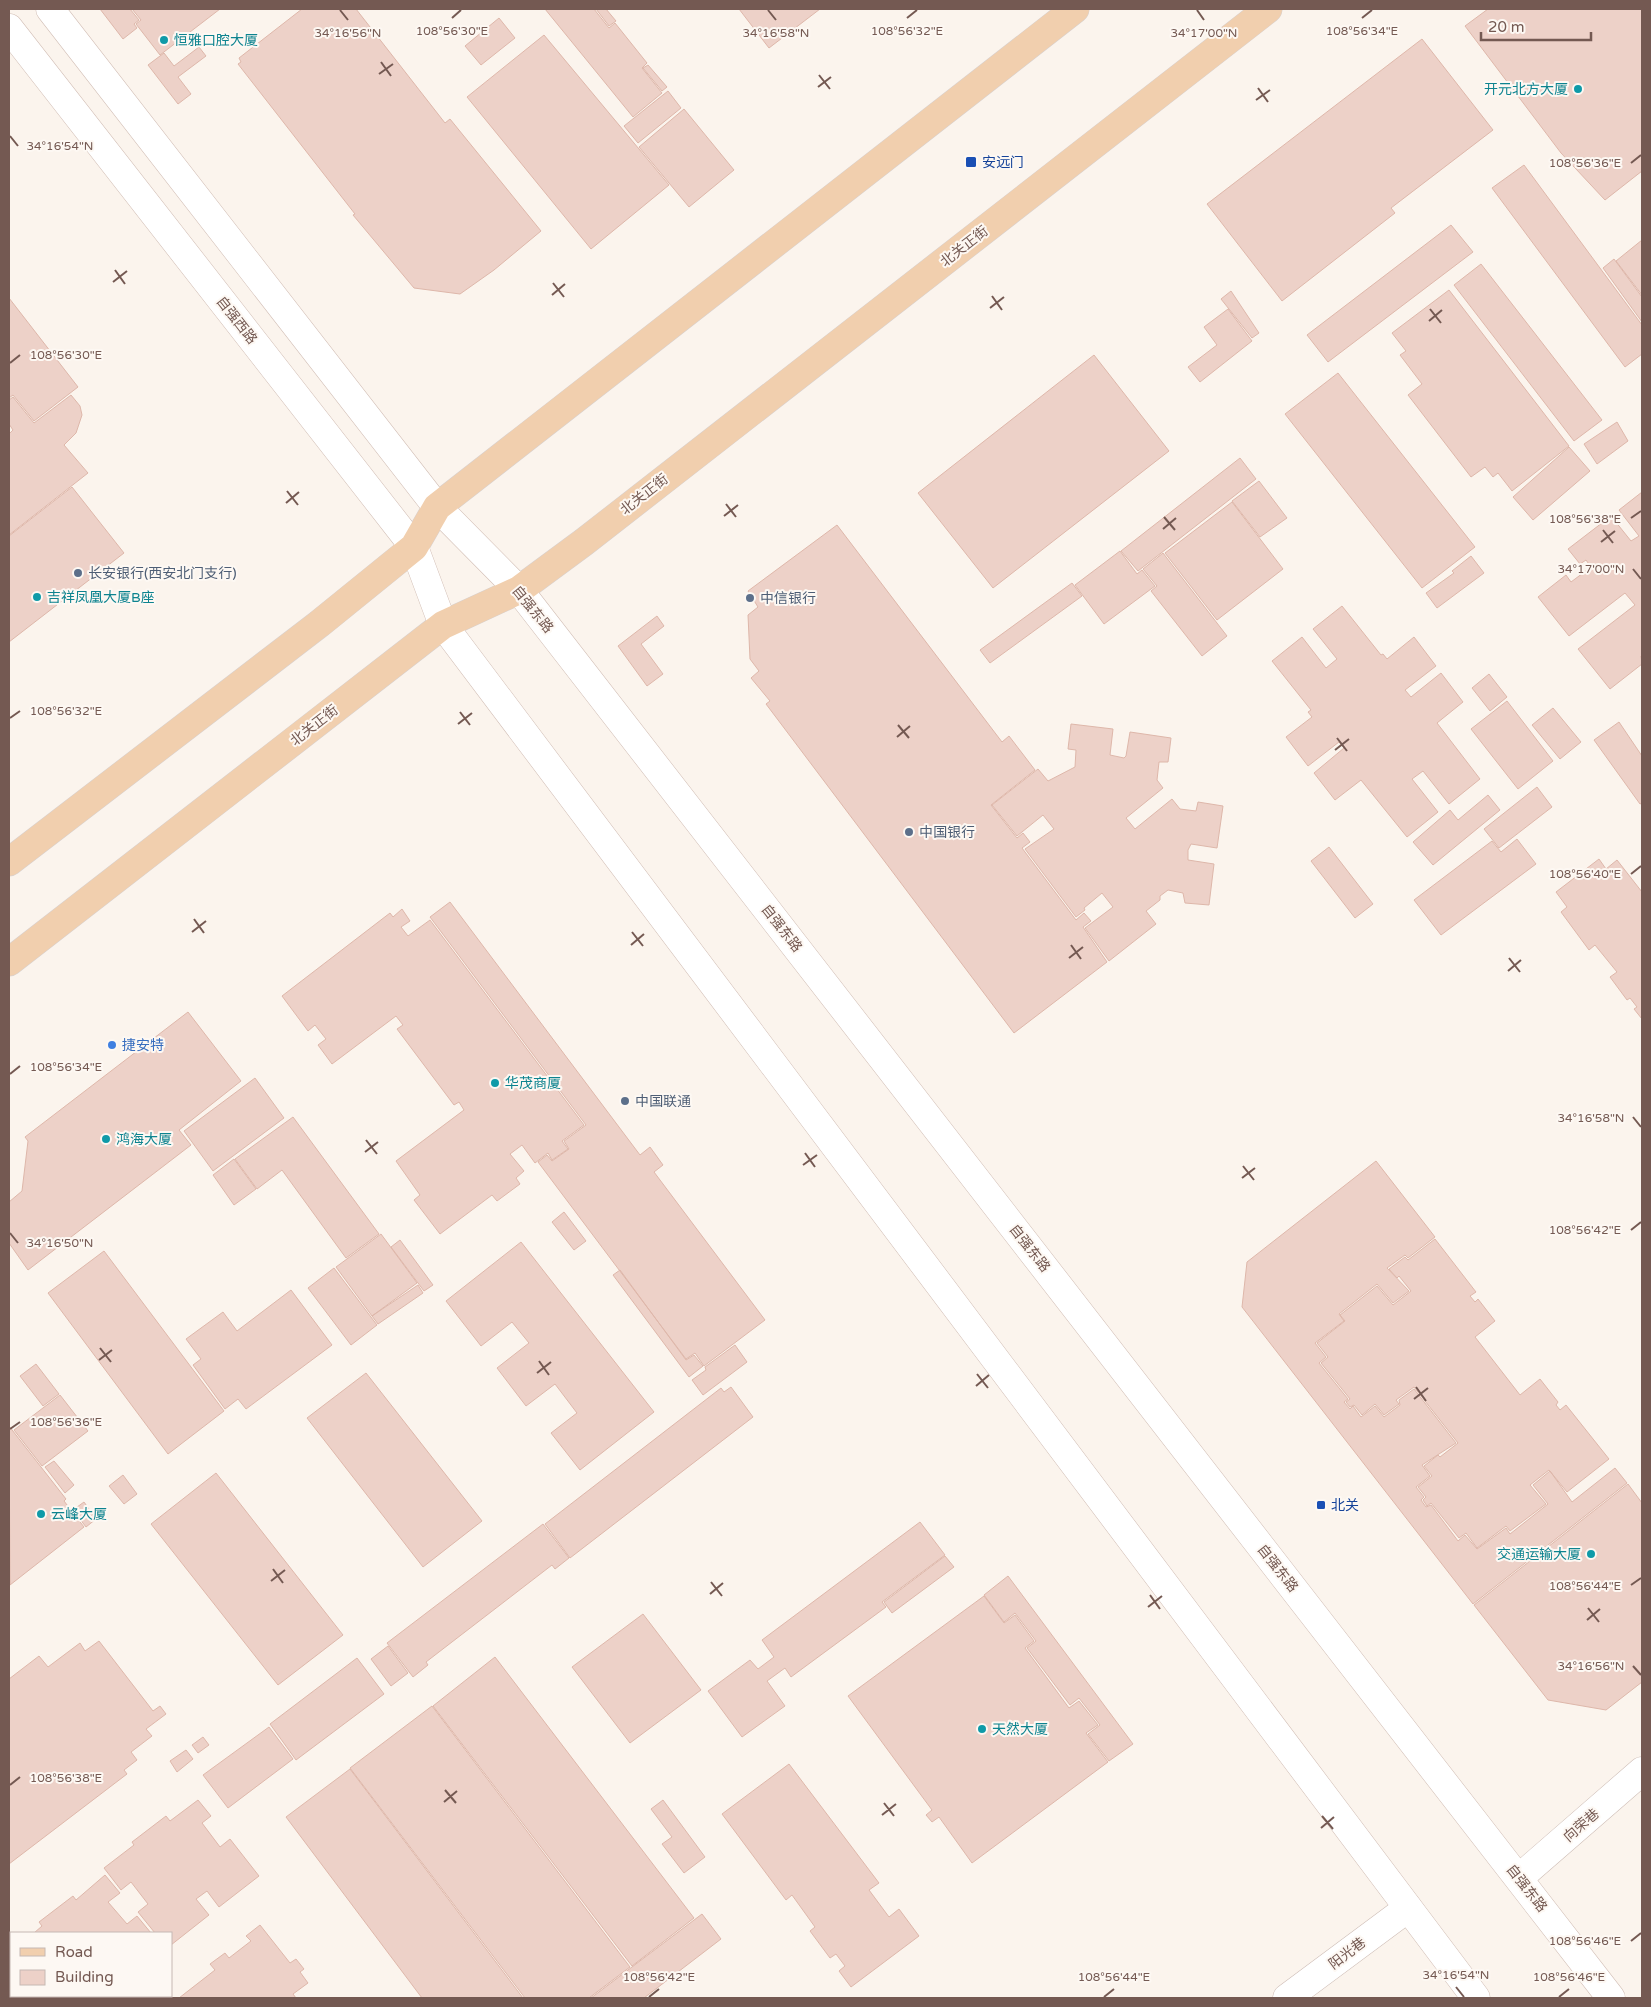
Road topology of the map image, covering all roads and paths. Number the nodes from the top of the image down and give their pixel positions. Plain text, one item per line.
1 (50, 9) edge
2 (1075, 9) edge
3 (1268, 9) edge
4 (9, 28) edge
5 (437, 507) junction
6 (414, 547) junction
7 (519, 590) junction
8 (443, 624) junction
9 (9, 862) edge
10 (9, 962) edge
11 (1642, 1771) edge
12 (1519, 1878) junction
13 (1408, 1908) junction
14 (1287, 1998) edge
15 (1476, 1998) edge
16 (1611, 1998) edge

1 - 5 main road
2 - 5 main road
3 - 7 main road, 北关正街
4 - 6 main road, 自强西路
5 - 6 main road
5 - 7 main road, 自强东路
6 - 8 main road, 自强西路
6 - 9 main road
7 - 8 main road, 北关正街
7 - 12 main road, 自强东路
8 - 10 main road, 北关正街
8 - 13 main road
11 - 12 main road, 向荣巷
12 - 16 main road, 自强东路
13 - 14 main road, 阳光巷
13 - 15 main road

